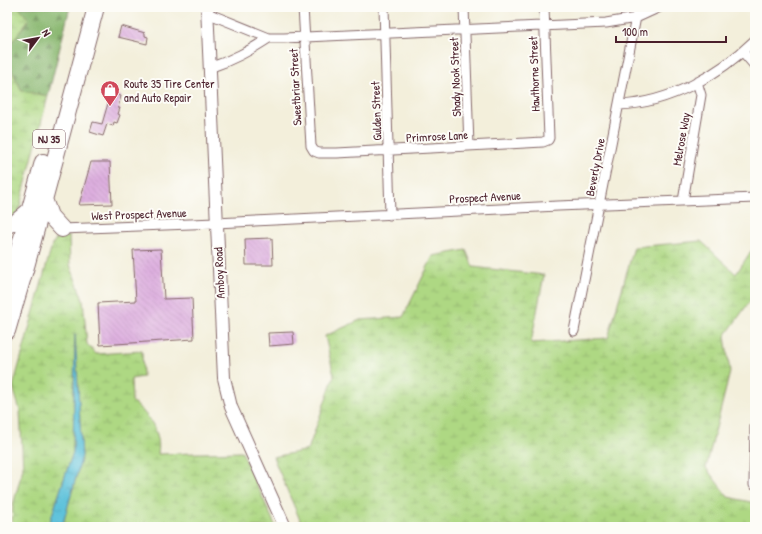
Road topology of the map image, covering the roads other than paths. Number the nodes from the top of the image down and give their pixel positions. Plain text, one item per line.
1 (86, 7) edge
2 (96, 7) edge
3 (303, 7) edge
4 (384, 7) edge
5 (464, 7) edge
6 (544, 7) edge
7 (638, 7) edge
8 (660, 7) edge
9 (207, 10) edge
10 (636, 18) junction
11 (544, 27) junction
12 (465, 30) junction
13 (384, 33) junction
14 (304, 36) junction
15 (269, 38) junction
16 (755, 40) edge
17 (743, 52) junction
18 (755, 66) edge
19 (209, 68) junction
20 (697, 82) junction
21 (619, 105) junction
22 (548, 140) joint
23 (469, 146) junction
24 (389, 151) junction
25 (327, 153) joint
26 (755, 198) edge
27 (44, 199) junction
28 (683, 201) junction
29 (600, 204) junction
30 (30, 210) junction
31 (390, 215) junction
32 (216, 223) junction
33 (7, 225) edge
34 (62, 229) junction
35 (7, 235) edge
36 (31, 244) junction
37 (16, 260) junction
38 (7, 292) edge
39 (7, 331) edge
40 (574, 331) dead end
41 (755, 426) edge
42 (754, 485) edge
43 (285, 527) edge

1 - 30 highway, NJ 35
2 - 27 highway, NJ 35
3 - 14 street, Sweetbriar Street
4 - 13 street, Gulden Street
5 - 12 street, Shady Nook Street
6 - 11 street, Hawthorne Street
7 - 10 street, Beverly Drive
8 - 10 street
9 - 15 street
9 - 19 main road, Amboy Road
10 - 11 street
10 - 21 street, Beverly Drive
11 - 12 street
11 - 22 street, Hawthorne Street
12 - 13 street
12 - 23 street, Shady Nook Street
13 - 14 street
13 - 24 street, Gulden Street
14 - 15 street
14 - 25 street, Sweetbriar Street
15 - 19 street
16 - 17 street
17 - 18 street
17 - 20 street
19 - 32 main road, Amboy Road
20 - 21 street
20 - 28 street, Melrose Way
21 - 29 street, Beverly Drive
22 - 23 street, Primrose Lane
23 - 24 street, Primrose Lane
24 - 25 street, Primrose Lane
24 - 31 street, Gulden Street
26 - 28 street, Prospect Avenue
27 - 34 highway
27 - 36 highway, NJ 35
28 - 29 street, Prospect Avenue
29 - 31 street, Prospect Avenue
29 - 40 street, Beverly Drive
30 - 33 highway
30 - 37 highway, NJ 35
31 - 32 street, Prospect Avenue
32 - 34 street, West Prospect Avenue
32 - 43 main road, Amboy Road
34 - 36 highway
35 - 37 highway
36 - 39 highway, NJ 35
37 - 38 highway, NJ 35
41 - 42 street

